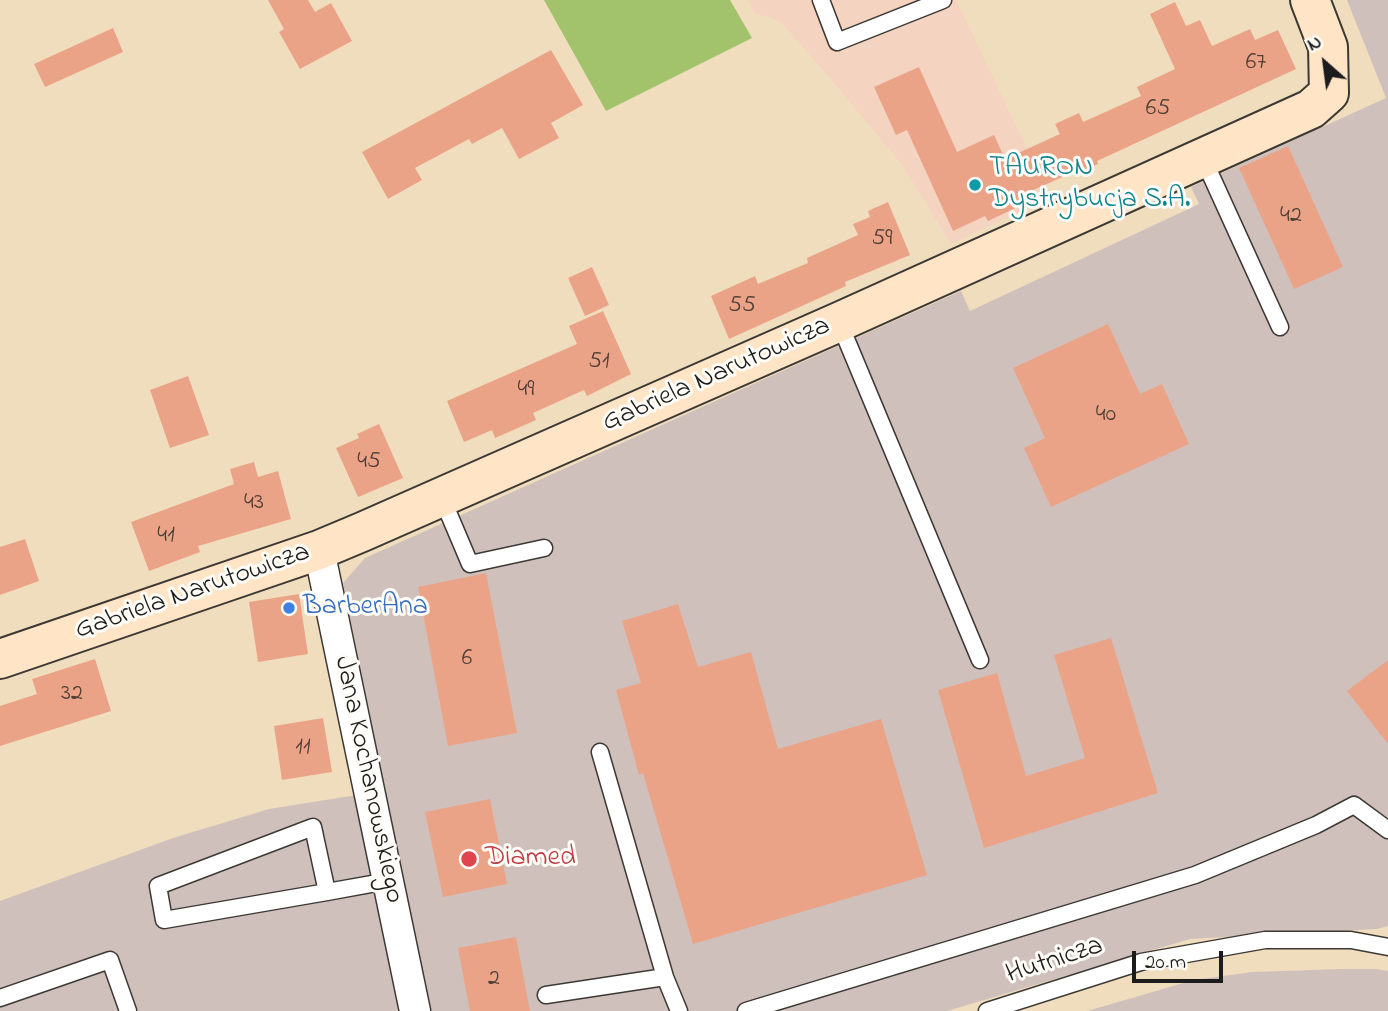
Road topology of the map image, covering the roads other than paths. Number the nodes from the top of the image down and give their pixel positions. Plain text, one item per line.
1 (821, 0) edge
2 (943, 0) edge
3 (1310, 0) edge
4 (1203, 158) junction
5 (839, 322) junction
6 (1280, 327) dead end
7 (442, 498) junction
8 (544, 548) dead end
9 (319, 550) junction
10 (0, 659) edge
11 (979, 660) dead end
12 (600, 752) dead end
13 (1388, 831) edge
14 (388, 881) junction
15 (327, 892) junction
16 (1388, 947) edge
17 (665, 977) junction
18 (545, 995) dead end
19 (0, 999) edge
20 (128, 1011) edge
21 (415, 1011) edge
22 (679, 1011) edge
23 (746, 1011) edge
24 (987, 1011) edge

1 - 2 lane
3 - 4 street, Gabriela Narutowicza
4 - 5 street, Gabriela Narutowicza
4 - 6 lane
5 - 7 street, Gabriela Narutowicza
5 - 11 lane
7 - 8 lane
7 - 9 street, Gabriela Narutowicza
9 - 10 street, Gabriela Narutowicza
9 - 14 street, Jana Kochanowskiego
12 - 17 lane
13 - 23 lane
14 - 15 lane
14 - 21 street, Jana Kochanowskiego
15 - 15 lane
16 - 24 lane, Hutnicza
17 - 18 lane
17 - 22 lane
19 - 20 lane

